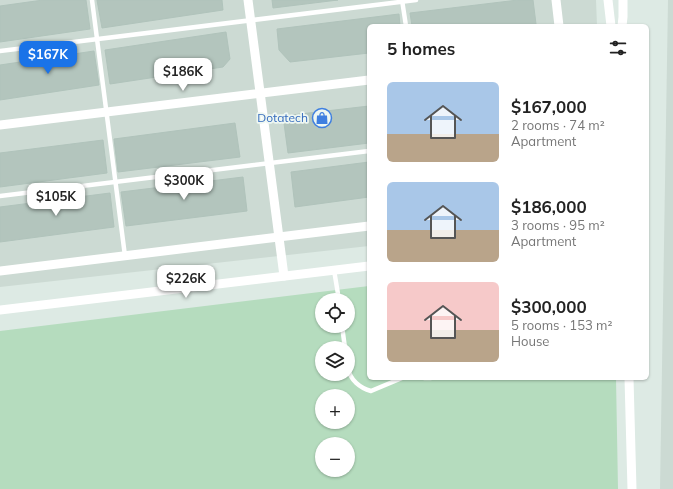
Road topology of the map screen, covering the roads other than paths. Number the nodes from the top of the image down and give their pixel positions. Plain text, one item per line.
1 (92, 0) edge
2 (248, 0) edge
3 (416, 0) edge
4 (556, 0) edge
5 (608, 0) edge
6 (623, 0) edge
7 (402, 1) edge
8 (251, 20) junction
9 (406, 24) edge
10 (559, 24) edge
11 (611, 24) edge
12 (622, 24) edge
13 (97, 39) junction
14 (0, 51) edge
15 (367, 80) edge
16 (260, 93) junction
17 (107, 112) junction
18 (0, 124) edge
19 (367, 151) edge
20 (269, 163) junction
21 (116, 182) junction
22 (0, 196) edge
23 (367, 226) edge
24 (279, 237) junction
25 (125, 256) junction
26 (367, 266) edge
27 (334, 270) junction
28 (0, 271) edge
29 (284, 276) junction
30 (337, 293) edge
31 (0, 310) edge
32 (397, 380) edge
33 (629, 380) edge
34 (354, 381) edge
35 (632, 489) edge

1 - 13 lane
2 - 8 street
3 - 7 lane
4 - 10 street
5 - 11 street
6 - 12 street
7 - 8 lane
7 - 9 lane
8 - 13 lane
8 - 16 street
13 - 14 lane
13 - 17 lane
15 - 16 street
16 - 17 street
16 - 20 street
17 - 18 street
17 - 21 lane
19 - 20 lane
20 - 21 lane
20 - 24 street
21 - 22 lane
21 - 25 lane
23 - 24 street
24 - 25 street
24 - 29 street
25 - 28 street
26 - 27 street
27 - 29 street
27 - 30 lane
29 - 31 street
32 - 34 lane
33 - 35 street

